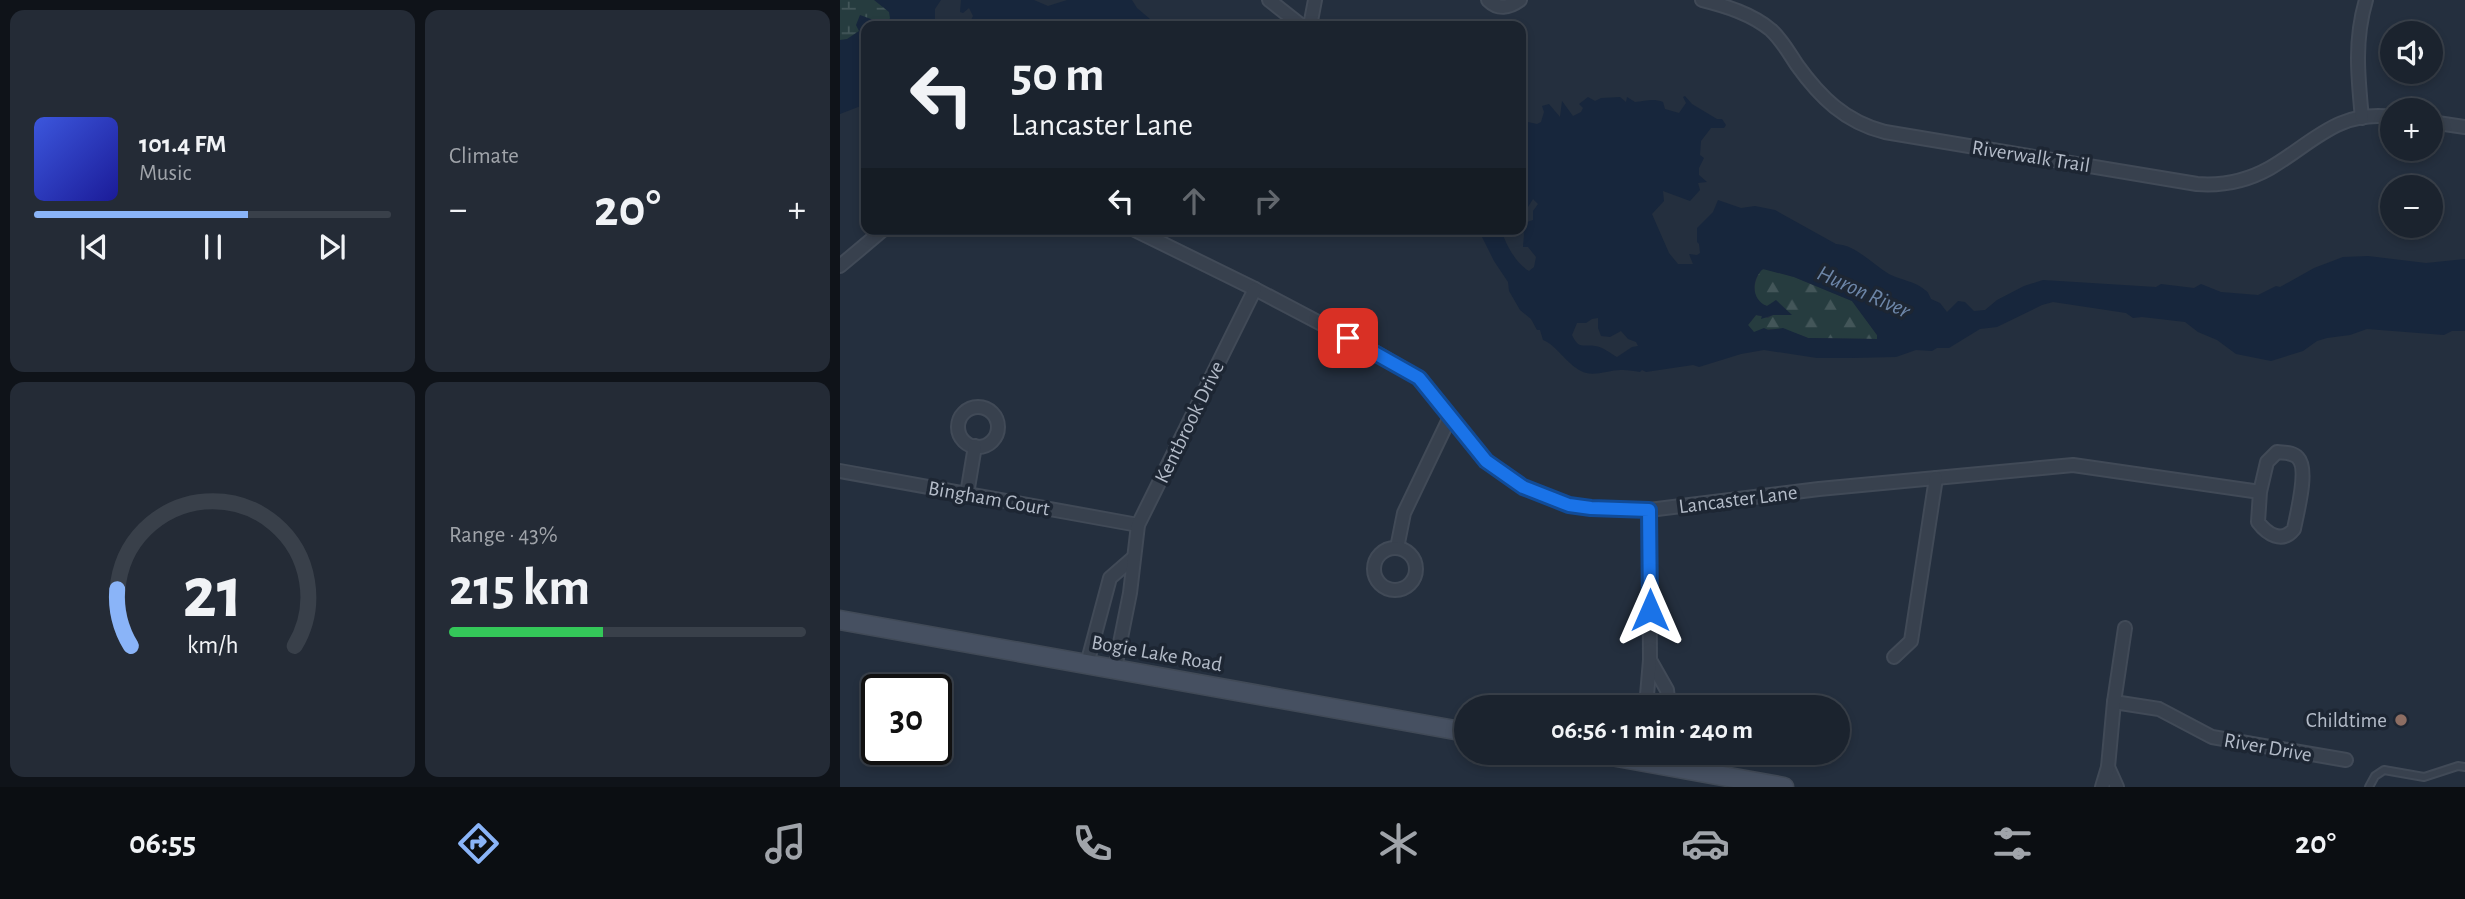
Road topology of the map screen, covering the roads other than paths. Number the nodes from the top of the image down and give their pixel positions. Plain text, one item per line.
1 (1269, 0) edge
2 (1315, 0) edge
3 (1488, 0) edge
4 (1520, 0) edge
5 (1703, 0) edge
6 (2366, 0) edge
7 (1296, 21) edge
8 (1311, 21) edge
9 (2380, 117) edge
10 (2362, 118) junction
11 (2443, 124) edge
12 (2465, 127) edge
13 (877, 235) edge
14 (1145, 235) edge
15 (840, 266) edge
16 (1255, 289) junction
17 (1450, 417) junction
18 (975, 446) dead end
19 (840, 471) edge
20 (1936, 478) junction
21 (2260, 492) junction
22 (967, 494) junction
23 (1649, 510) junction
24 (1138, 525) junction
25 (1397, 548) dead end
26 (1133, 558) junction
27 (840, 620) edge
28 (2125, 628) dead end
29 (1894, 657) dead end
30 (1650, 660) junction
31 (1087, 664) junction
32 (1115, 668) junction
33 (1647, 695) edge
34 (1668, 695) edge
35 (2114, 702) junction
36 (1454, 730) edge
37 (2346, 760) dead end
38 (1690, 765) edge
39 (2108, 767) junction
40 (2465, 767) edge
41 (2417, 776) junction
42 (1784, 787) edge
43 (2102, 787) edge
44 (2117, 787) edge
45 (2369, 787) edge
46 (2415, 787) edge

1 - 7 street
2 - 8 street
3 - 4 street
5 - 10 street, Riverwalk Trail
6 - 10 street
9 - 10 street, Riverwalk Trail
11 - 12 street
13 - 15 street
14 - 16 street, Lancaster Lane
16 - 17 street, Lancaster Lane
16 - 24 street, Kentbrook Drive
17 - 23 street, Lancaster Lane
17 - 25 street
18 - 22 street
19 - 22 street, Bingham Court
20 - 21 street, Lancaster Lane
20 - 23 street, Lancaster Lane
20 - 29 street
21 - 21 street
22 - 24 street, Bingham Court
23 - 30 street
24 - 26 street, Kentbrook Drive
26 - 31 street
26 - 32 street, Kentbrook Drive
27 - 31 main road, Bogie Lake Road
28 - 35 street
30 - 33 street
30 - 34 street
31 - 32 main road, Bogie Lake Road
32 - 36 main road, Bogie Lake Road
35 - 37 street, River Drive
35 - 39 street
38 - 42 main road
39 - 43 street
39 - 44 street
40 - 41 lane
41 - 45 lane
41 - 46 lane

